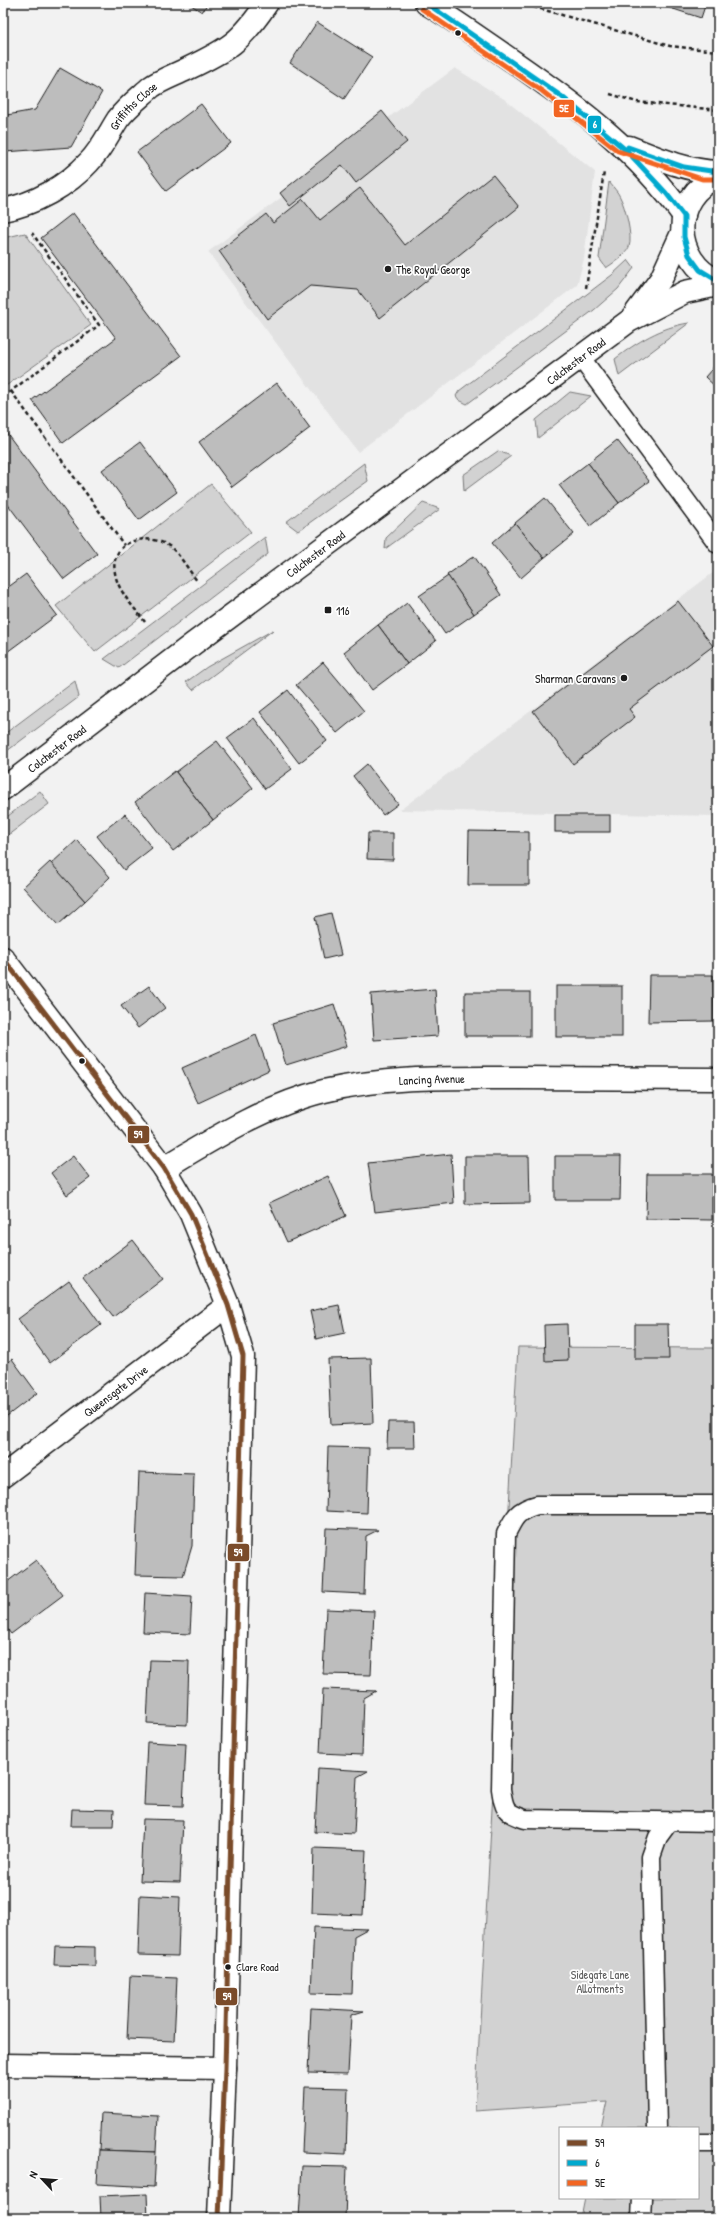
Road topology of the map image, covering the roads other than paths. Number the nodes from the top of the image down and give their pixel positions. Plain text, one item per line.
1 (267, 3) edge
2 (426, 3) edge
3 (622, 145) junction
4 (718, 172) edge
5 (718, 177) edge
6 (9, 209) edge
7 (683, 225) junction
8 (718, 281) edge
9 (718, 285) edge
10 (629, 321) junction
11 (582, 358) junction
12 (718, 544) edge
13 (3, 789) edge
14 (3, 958) edge
15 (718, 1079) edge
16 (164, 1168) junction
17 (228, 1305) junction
18 (3, 1476) edge
19 (718, 1505) edge
20 (669, 1822) junction
21 (718, 1822) edge
22 (3, 2065) edge
23 (225, 2068) junction
24 (657, 2127) edge
25 (699, 2143) edge
26 (718, 2143) edge
27 (642, 2199) edge
28 (219, 2218) edge
29 (641, 2218) edge

1 - 6 street, Griffiths Close
2 - 3 street
3 - 4 street
3 - 7 street
5 - 7 street, Colchester Road
7 - 8 street
7 - 10 street, Colchester Road
9 - 10 street, Colchester Road
10 - 11 street, Colchester Road
11 - 12 lane
11 - 13 street, Colchester Road
14 - 16 street
15 - 16 street, Lancing Avenue
16 - 17 street
17 - 18 street, Queensgate Drive
17 - 23 street
19 - 20 lane
20 - 21 lane
20 - 24 lane
22 - 23 street
23 - 28 street
25 - 26 lane
27 - 29 lane

